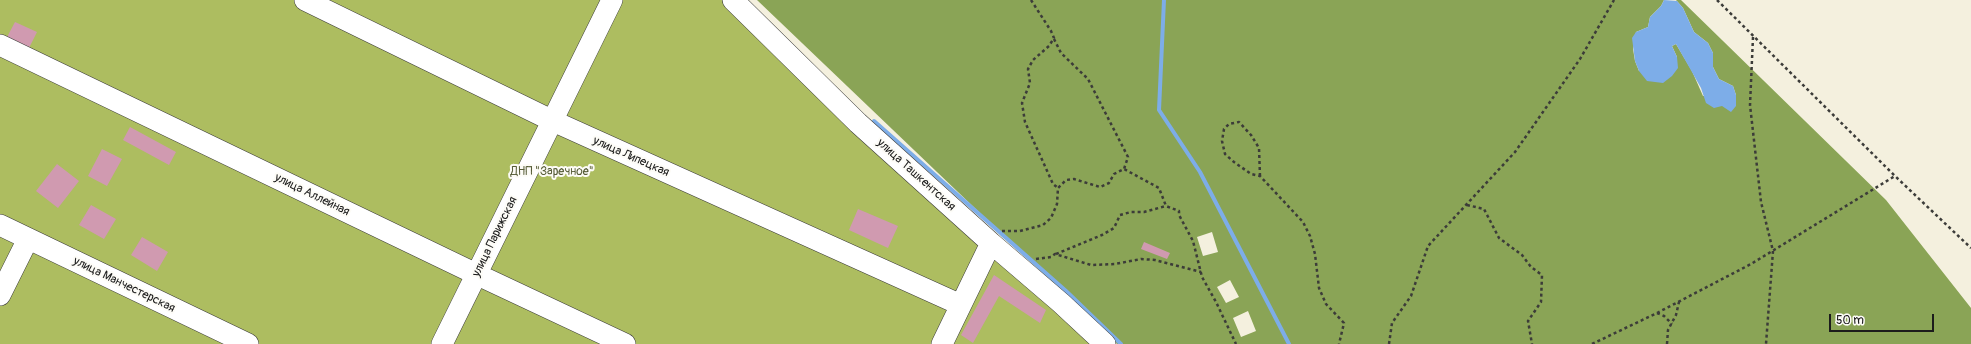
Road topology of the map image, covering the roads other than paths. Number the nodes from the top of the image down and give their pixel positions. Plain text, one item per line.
1 (305, 0) edge
2 (612, 0) edge
3 (733, 0) edge
4 (0, 44) edge
5 (553, 121) junction
6 (0, 225) edge
7 (997, 237) junction
8 (28, 239) junction
9 (476, 274) junction
10 (0, 295) edge
11 (961, 305) junction
12 (248, 344) edge
13 (442, 344) edge
14 (624, 344) edge
15 (942, 344) edge
16 (1105, 344) edge

1 - 5 street, улица Липецкая
2 - 5 street, улица Парижская
3 - 7 street, улица Ташкентская
4 - 9 street, улица Аллейная
5 - 9 street, улица Парижская
5 - 11 street, улица Липецкая
6 - 8 street, улица Манчестерская
7 - 11 street
7 - 16 street, улица Ташкентская
8 - 10 street
8 - 12 street, улица Манчестерская
9 - 13 street, улица Парижская
9 - 14 street, улица Аллейная
11 - 15 street

